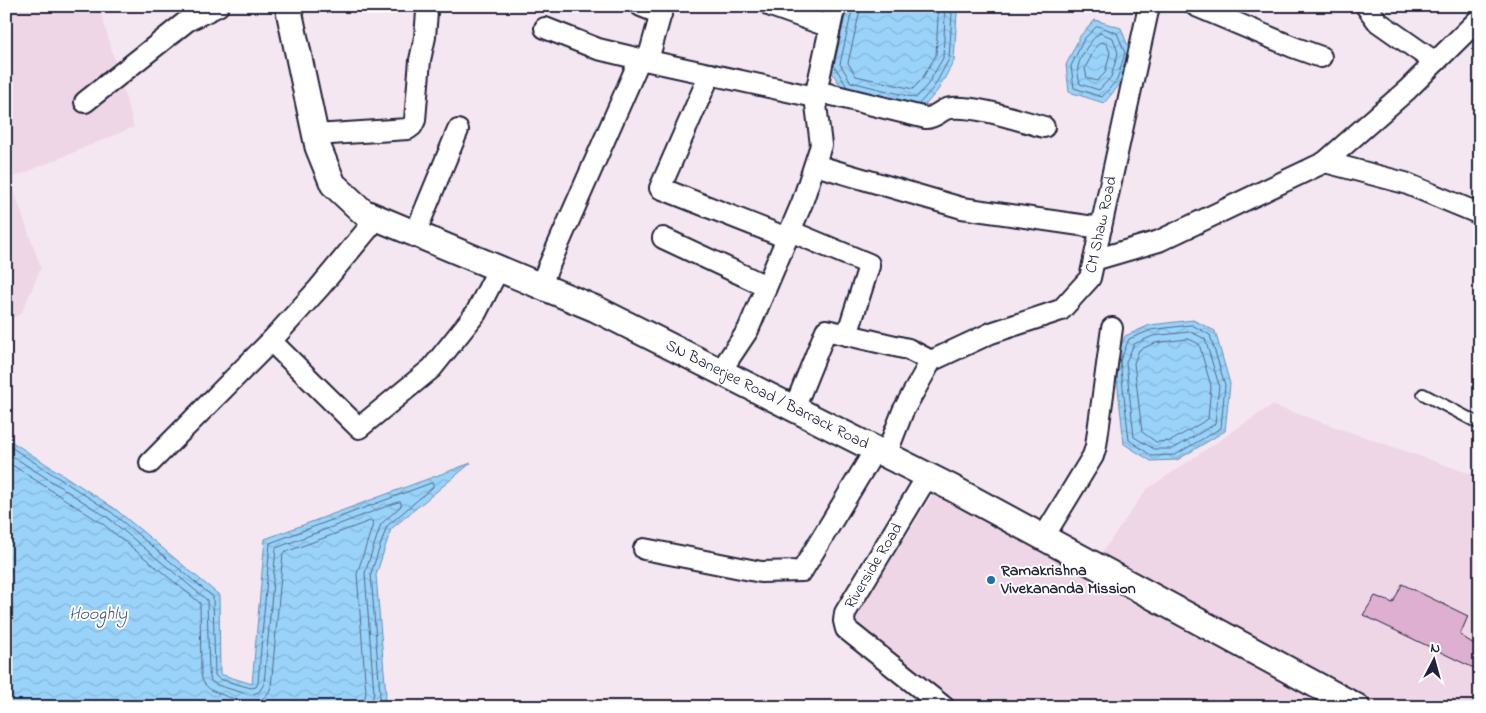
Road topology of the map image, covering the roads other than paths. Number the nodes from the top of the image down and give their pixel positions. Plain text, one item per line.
1 (218, 6) edge
2 (288, 6) edge
3 (641, 6) edge
4 (771, 6) edge
5 (837, 6) edge
6 (1149, 6) edge
7 (1196, 6) edge
8 (1366, 6) edge
9 (662, 10) edge
10 (427, 12) dead end
11 (1480, 18) edge
12 (830, 27) junction
13 (545, 28) dead end
14 (1321, 57) dead end
15 (644, 59) junction
16 (1435, 62) junction
17 (710, 74) junction
18 (816, 94) junction
19 (85, 102) dead end
20 (1044, 127) dead end
21 (458, 130) dead end
22 (315, 135) junction
23 (1325, 162) junction
24 (815, 165) junction
25 (1480, 214) edge
26 (377, 218) junction
27 (1101, 228) junction
28 (415, 234) junction
29 (788, 234) junction
30 (663, 238) dead end
31 (1094, 260) junction
32 (498, 268) junction
33 (540, 286) junction
34 (766, 286) junction
35 (1112, 328) dead end
36 (847, 335) junction
37 (271, 341) junction
38 (931, 361) junction
39 (720, 372) junction
40 (1424, 394) dead end
41 (794, 409) junction
42 (1480, 424) edge
43 (881, 452) junction
44 (150, 463) dead end
45 (928, 475) junction
46 (1044, 538) junction
47 (644, 549) dead end
48 (944, 707) edge
49 (1357, 707) edge

1 - 19 street
2 - 22 street, SN Banerjee Road / Barrack Road
3 - 9 street
4 - 12 street
5 - 12 street
6 - 27 street, CM Shaw Road
7 - 14 street
8 - 16 street
9 - 15 street
10 - 22 street
11 - 16 street
12 - 18 street
13 - 15 street
15 - 17 street
15 - 33 street
16 - 23 street
17 - 18 street
17 - 29 street
18 - 20 street
18 - 24 street
21 - 28 street
22 - 26 street, SN Banerjee Road / Barrack Road
23 - 25 street
23 - 31 street
24 - 27 street
24 - 29 street
26 - 28 street, SN Banerjee Road / Barrack Road
26 - 37 street
27 - 31 street, CM Shaw Road
28 - 32 street, SN Banerjee Road / Barrack Road
29 - 34 street
29 - 36 street
30 - 34 street
31 - 38 street, CM Shaw Road
32 - 33 street, SN Banerjee Road / Barrack Road
32 - 37 street
33 - 39 street, SN Banerjee Road / Barrack Road
34 - 39 street
35 - 46 street
36 - 38 street
36 - 41 street
37 - 44 street
38 - 43 street
39 - 41 street, SN Banerjee Road / Barrack Road
40 - 42 lane
41 - 43 street, SN Banerjee Road / Barrack Road
43 - 45 street, SN Banerjee Road / Barrack Road
43 - 47 street
45 - 46 street, SN Banerjee Road / Barrack Road
45 - 48 street, Riverside Road
46 - 49 street, SN Banerjee Road / Barrack Road

